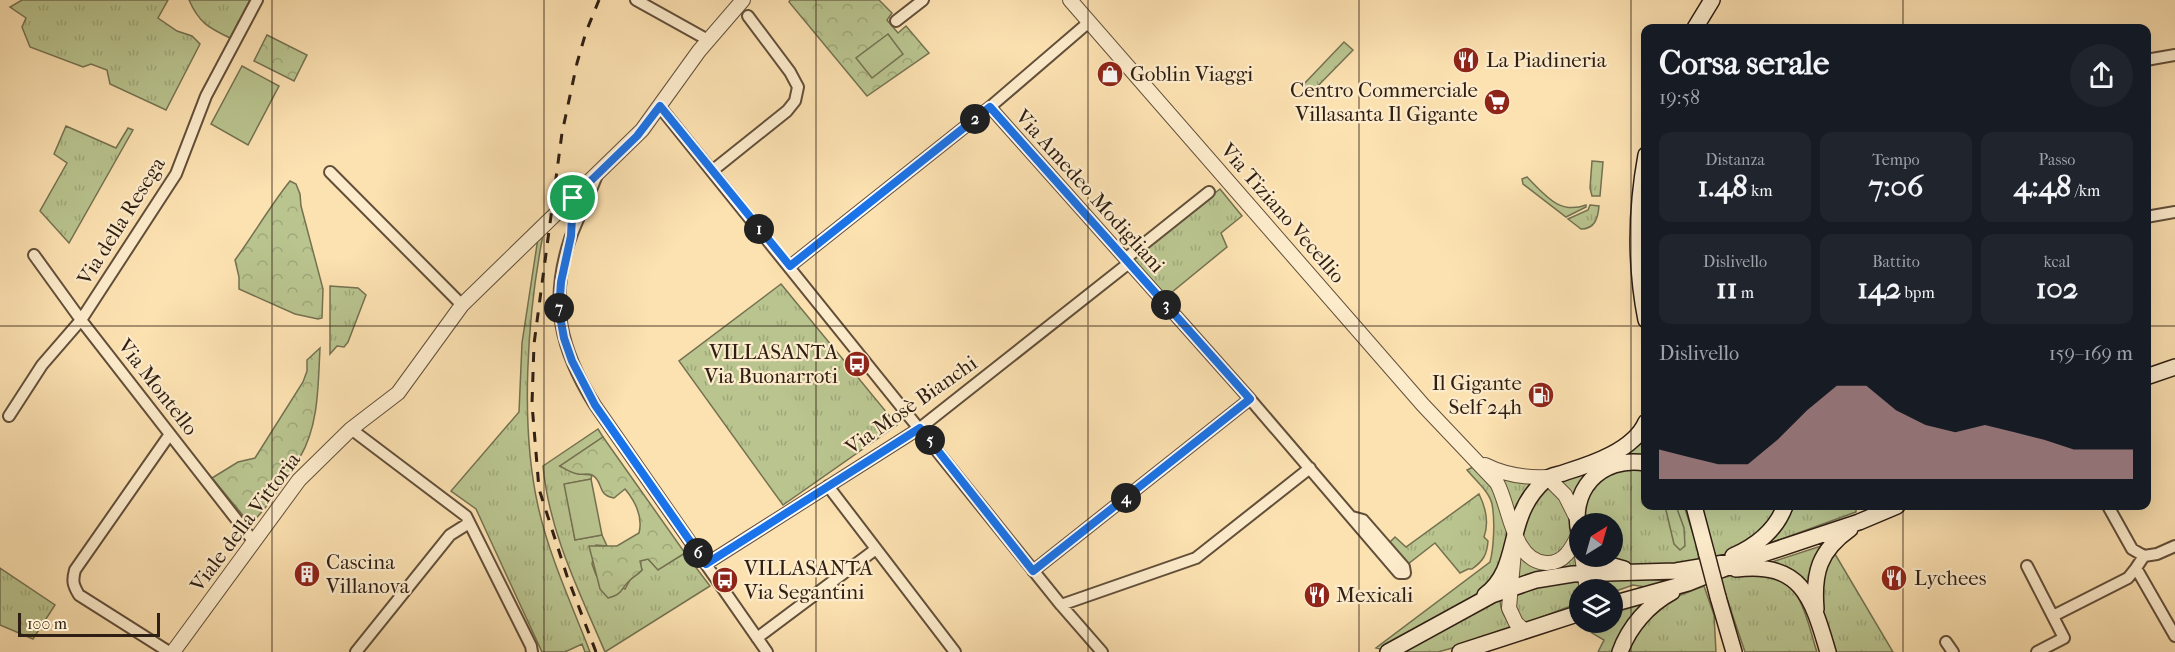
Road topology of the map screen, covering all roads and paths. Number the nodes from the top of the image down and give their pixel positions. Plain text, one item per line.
1 (257, 0) edge
2 (636, 0) edge
3 (743, 0) edge
4 (922, 0) edge
5 (1070, 0) edge
6 (1712, 0) edge
7 (748, 16) dead end
8 (896, 21) dead end
9 (1089, 22) junction
10 (1697, 24) edge
11 (708, 40) junction
12 (2175, 55) edge
13 (2151, 59) edge
14 (660, 106) junction
15 (990, 107) junction
16 (712, 171) junction
17 (330, 172) dead end
18 (597, 175) junction
19 (1209, 192) dead end
20 (1641, 194) edge
21 (573, 198) junction
22 (2175, 212) edge
23 (2151, 216) edge
24 (571, 236) junction
25 (34, 255) dead end
26 (1127, 261) junction
27 (790, 266) junction
28 (1641, 284) edge
29 (462, 305) junction
30 (81, 320) junction
31 (2175, 367) edge
32 (2151, 375) edge
33 (2175, 377) edge
34 (2151, 385) edge
35 (1250, 399) junction
36 (9, 416) dead end
37 (920, 428) junction
38 (351, 429) junction
39 (1641, 429) edge
40 (170, 434) junction
41 (1466, 452) junction
42 (1641, 462) edge
43 (1310, 468) junction
44 (1547, 477) junction
45 (828, 486) junction
46 (1695, 510) edge
47 (1783, 510) edge
48 (1888, 510) edge
49 (2110, 510) edge
50 (1574, 513) edge
51 (1576, 513) edge
52 (1352, 517) junction
53 (1859, 522) junction
54 (469, 523) junction
55 (1515, 537) junction
56 (254, 542) junction
57 (2175, 546) edge
58 (876, 549) junction
59 (1569, 551) edge
60 (2144, 556) junction
61 (706, 564) junction
62 (1713, 564) junction
63 (2027, 566) dead end
64 (1617, 567) edge
65 (2136, 568) junction
66 (1033, 571) junction
67 (1660, 573) junction
68 (1611, 579) edge
69 (1569, 580) edge
70 (1688, 583) junction
71 (1512, 587) junction
72 (1623, 601) edge
73 (1061, 605) junction
74 (1817, 615) junction
75 (2053, 616) junction
76 (1453, 617) junction
77 (1569, 617) edge
78 (1727, 626) junction
79 (1525, 631) junction
80 (2175, 636) edge
81 (757, 638) junction
82 (1946, 642) dead end
83 (1098, 650) edge
84 (171, 652) edge
85 (356, 652) edge
86 (532, 652) edge
87 (767, 652) edge
88 (955, 652) edge
89 (1389, 652) edge
90 (1460, 652) edge
91 (1620, 652) edge
92 (1724, 652) edge
93 (1734, 652) edge
94 (1828, 652) edge
95 (1953, 652) edge
96 (2037, 652) edge

1 - 30 street, Via della Resega
2 - 11 street
3 - 11 street, Viale della Vittoria
4 - 8 street
5 - 9 street, Via Tiziano Vecellio
6 - 10 main road
7 - 16 street
9 - 15 street
9 - 41 street, Via Tiziano Vecellio
11 - 14 street, Viale della Vittoria
12 - 13 street
14 - 16 street
14 - 18 street, Viale della Vittoria
15 - 26 street, Via Amedeo Modigliani
15 - 27 street
16 - 27 street
17 - 29 street
18 - 21 street, Viale della Vittoria
18 - 24 street
19 - 26 street, Via Mosè Bianchi
20 - 28 main road
21 - 24 street
21 - 29 street, Viale della Vittoria
22 - 23 street
24 - 61 street
25 - 30 street, Via Montello
26 - 35 street, Via Amedeo Modigliani
26 - 37 street, Via Mosè Bianchi
27 - 37 street
29 - 38 street, Viale della Vittoria
30 - 36 street, Via della Resega
30 - 40 street, Via Montello
31 - 32 main road
33 - 34 main road
35 - 43 street, Via Amedeo Modigliani
35 - 66 street
37 - 45 street, Via Mosè Bianchi
37 - 66 street
38 - 54 street
38 - 56 street, Viale della Vittoria
39 - 44 main road
40 - 56 street, Via Montello
40 - 84 street
41 - 44 street
41 - 55 street
42 - 51 main road
43 - 52 street, Via Amedeo Modigliani
43 - 73 street
44 - 50 street
44 - 55 main road
45 - 58 street
45 - 61 street, Via Mosè Bianchi
46 - 62 main road
47 - 62 main road
48 - 53 main road
49 - 60 street
52 - 52 street, Via Amedeo Modigliani
53 - 62 main road
53 - 74 main road
54 - 85 street
54 - 86 street
55 - 59 street
55 - 71 street
55 - 76 main road
56 - 84 street, Viale della Vittoria
57 - 60 street
58 - 81 street
58 - 88 street
60 - 65 street
61 - 81 street
62 - 67 main road
62 - 70 main road
62 - 74 main road
62 - 78 main road, bridge
63 - 75 street
64 - 67 main road
65 - 75 street
65 - 80 street
66 - 73 street
67 - 68 main road
69 - 71 main road
70 - 72 main road
70 - 91 main road
71 - 76 main road
71 - 79 street
73 - 83 street
74 - 94 main road
75 - 96 street
76 - 89 main road
77 - 79 main road
78 - 92 main road
78 - 93 main road
79 - 90 main road
81 - 87 street
82 - 95 street

